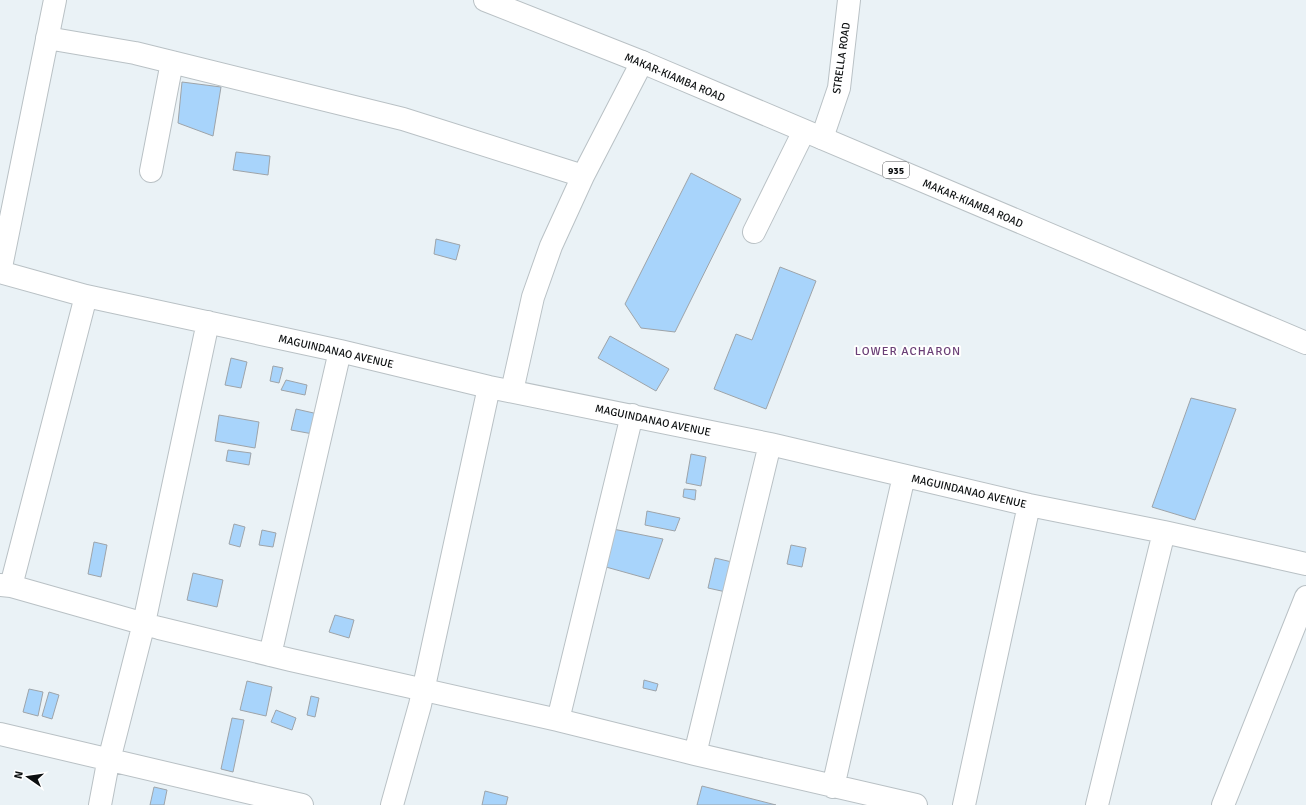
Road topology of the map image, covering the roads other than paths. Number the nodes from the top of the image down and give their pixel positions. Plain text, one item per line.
1 (55, 0) edge
2 (485, 0) edge
3 (849, 0) edge
4 (47, 38) junction
5 (172, 62) junction
6 (642, 62) junction
7 (813, 135) junction
8 (151, 171) dead end
9 (583, 176) junction
10 (754, 232) dead end
11 (0, 272) edge
12 (86, 296) junction
13 (208, 322) junction
14 (1306, 343) edge
15 (340, 351) junction
16 (489, 387) junction
17 (512, 391) junction
18 (632, 415) junction
19 (770, 444) junction
20 (904, 476) junction
21 (1029, 505) junction
22 (1164, 532) junction
23 (1306, 564) edge
24 (6, 585) edge
25 (1306, 598) edge
26 (144, 623) junction
27 (270, 655) junction
28 (424, 689) junction
29 (558, 720) junction
30 (0, 734) edge
31 (695, 754) junction
32 (110, 760) junction
33 (833, 787) junction
34 (100, 805) edge
35 (302, 805) edge
36 (392, 805) edge
37 (916, 805) edge
38 (964, 805) edge
39 (1098, 805) edge
40 (1223, 805) edge

1 - 4 street
2 - 6 street, MAKAR-KIAMBA ROAD / 935
3 - 7 street, STRELLA ROAD
4 - 5 street
4 - 11 street
5 - 8 street
5 - 9 street
6 - 7 street, MAKAR-KIAMBA ROAD / 935
6 - 9 street
7 - 10 street, STRELLA ROAD
7 - 14 street, MAKAR-KIAMBA ROAD / 935
9 - 17 street
11 - 12 street, MAGUINDANAO AVENUE
12 - 13 street, MAGUINDANAO AVENUE
12 - 24 street
13 - 15 street, MAGUINDANAO AVENUE
13 - 26 street
15 - 16 street, MAGUINDANAO AVENUE
15 - 27 street
16 - 17 street, MAGUINDANAO AVENUE
16 - 28 street
17 - 18 street, MAGUINDANAO AVENUE
18 - 19 street, MAGUINDANAO AVENUE
18 - 29 street
19 - 20 street, MAGUINDANAO AVENUE
19 - 31 street
20 - 21 street, MAGUINDANAO AVENUE
20 - 33 street
21 - 22 street, MAGUINDANAO AVENUE
21 - 38 street
22 - 23 street, MAGUINDANAO AVENUE
22 - 39 street
24 - 26 street
25 - 40 street
26 - 27 street
26 - 32 street
27 - 28 street
28 - 29 street
28 - 36 street
29 - 31 street
30 - 32 street
31 - 33 street
32 - 34 street
32 - 35 street
33 - 37 street

